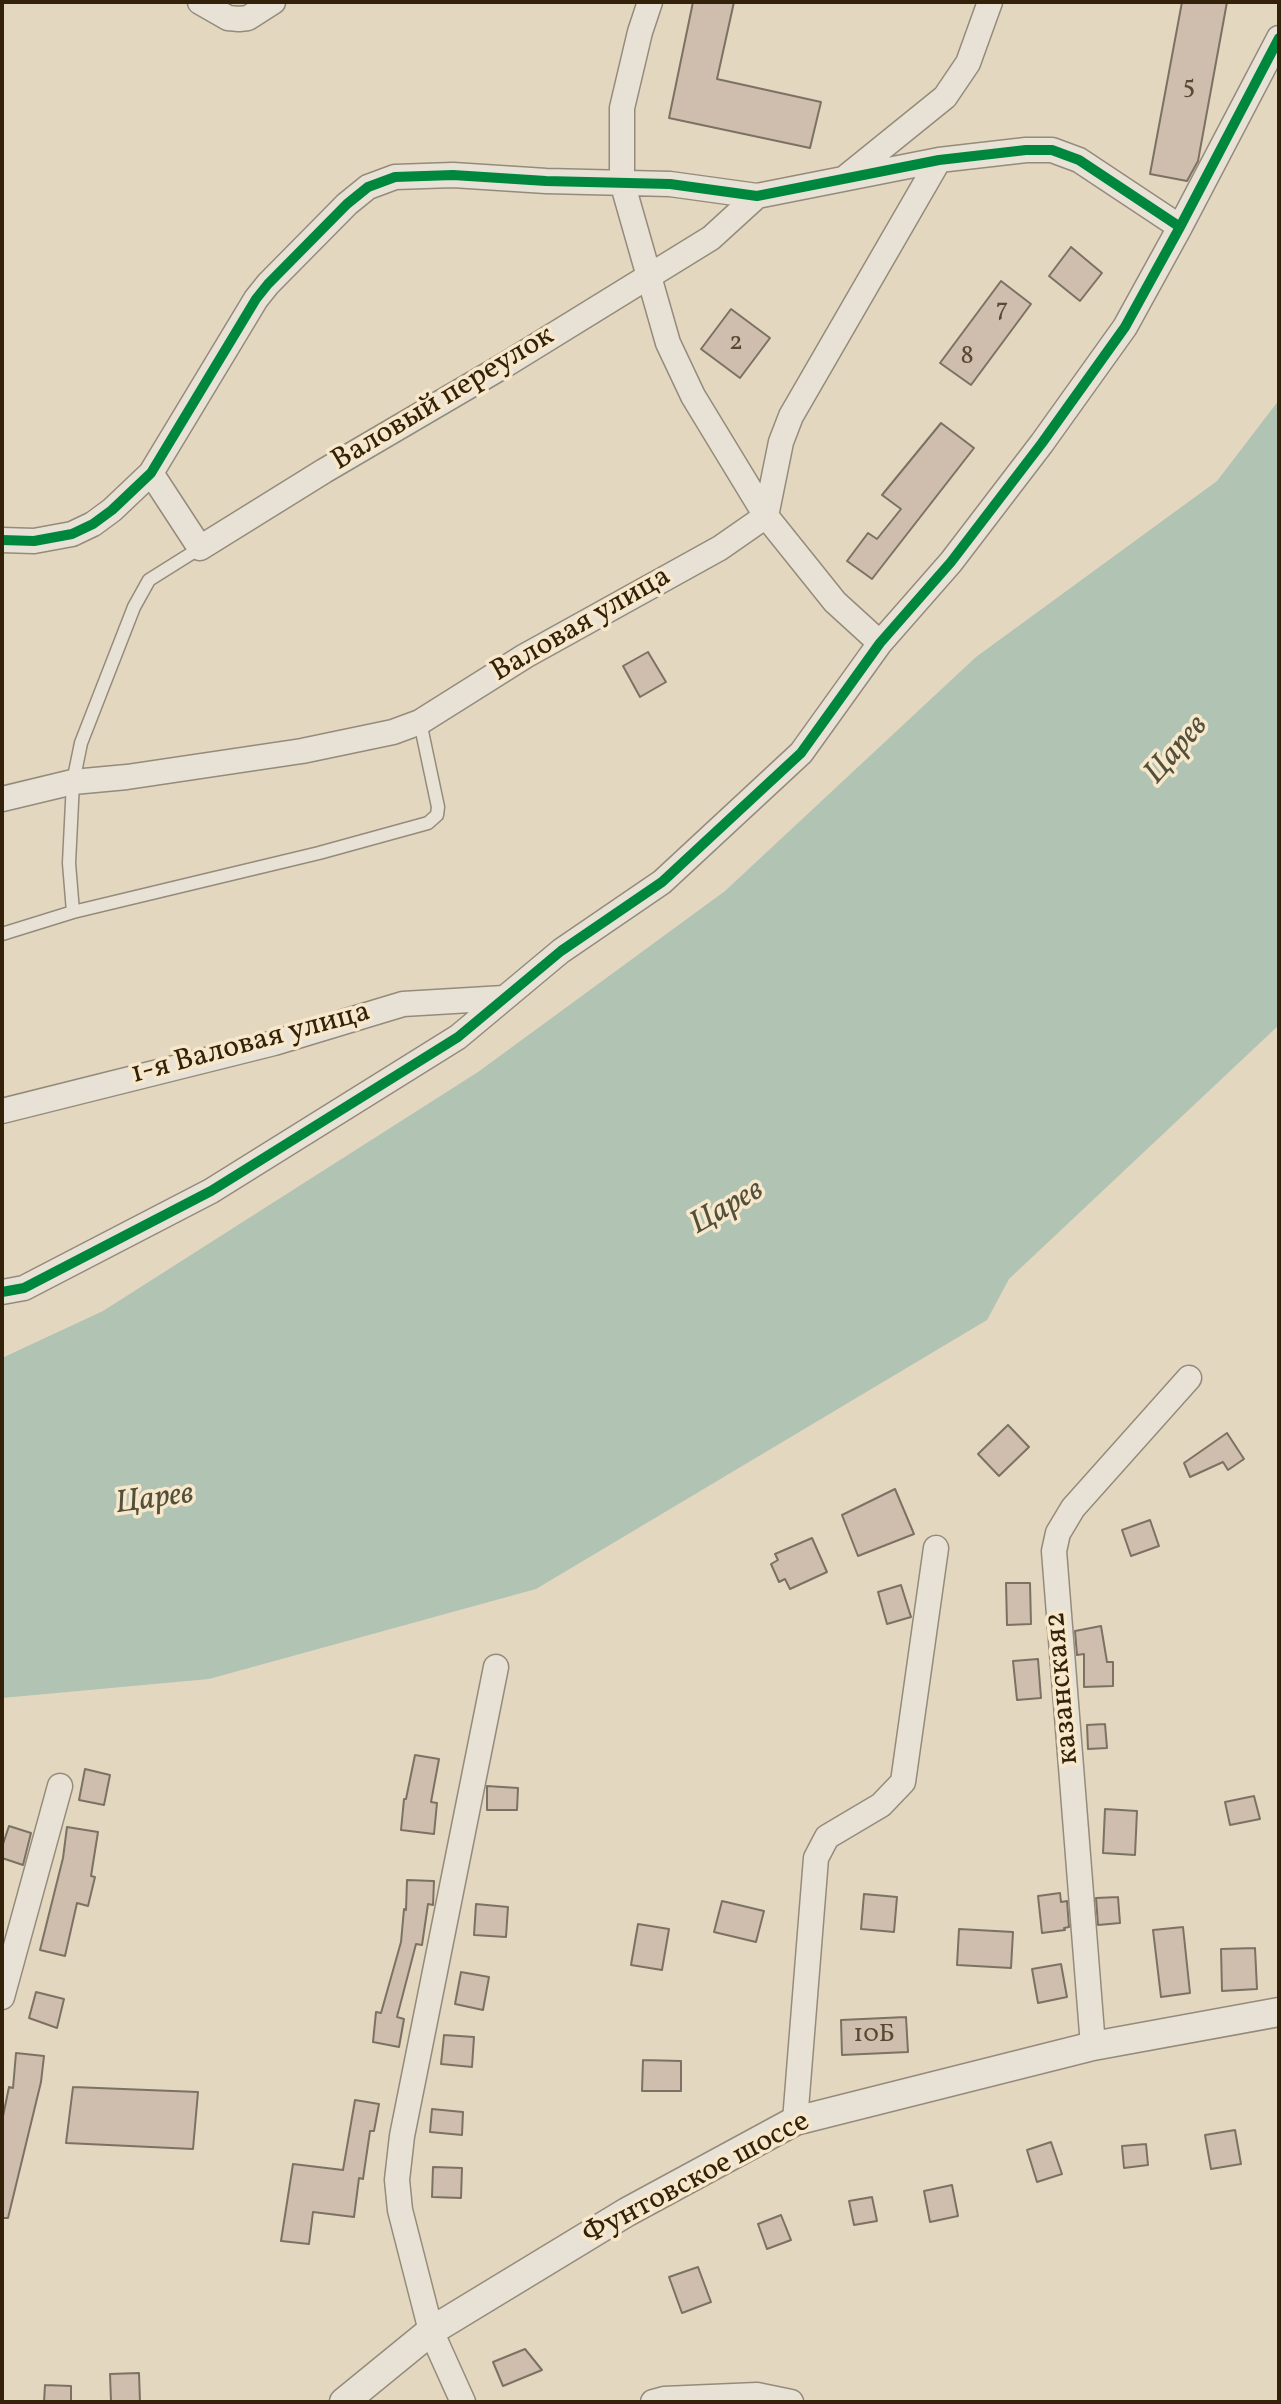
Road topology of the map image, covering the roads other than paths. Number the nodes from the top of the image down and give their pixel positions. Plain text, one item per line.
1 (200, 2) edge
2 (273, 2) edge
3 (650, 2) edge
4 (990, 2) edge
5 (1279, 38) edge
6 (939, 160) junction
7 (843, 179) junction
8 (622, 182) junction
9 (757, 196) junction
10 (1180, 227) junction
11 (650, 276) junction
12 (151, 473) junction
13 (766, 516) junction
14 (2, 540) edge
15 (34, 541) junction
16 (200, 548) junction
17 (2, 553) edge
18 (880, 643) junction
19 (420, 722) junction
20 (73, 782) junction
21 (2, 799) edge
22 (73, 912) junction
23 (2, 934) edge
24 (504, 998) junction
25 (2, 1111) edge
26 (2, 1292) edge
27 (1189, 1378) dead end
28 (936, 1548) dead end
29 (496, 1667) dead end
30 (60, 1786) dead end
31 (2, 1997) edge
32 (1279, 2012) edge
33 (1093, 2046) junction
34 (795, 2121) junction
35 (431, 2331) junction
36 (344, 2402) edge
37 (463, 2402) edge
38 (653, 2402) edge
39 (791, 2402) edge

1 - 2 street
3 - 8 street
4 - 7 street
5 - 10 street
6 - 7 street
6 - 10 street
6 - 13 street
7 - 9 street
8 - 9 street
8 - 11 street
8 - 12 street
9 - 11 street, Валовый переулок
10 - 18 street
11 - 13 street
11 - 16 street, Валовый переулок
12 - 15 street
12 - 16 street
13 - 18 street
13 - 19 street, Валовая улица
14 - 15 street
15 - 17 street
16 - 20 lane
18 - 24 street
19 - 20 street, Валовая улица
19 - 22 lane
20 - 21 street, Валовая улица
20 - 22 lane
22 - 23 lane
24 - 25 street, 1-я Валовая улица
24 - 26 street
27 - 33 street, казанская2
28 - 34 street
29 - 35 street
30 - 31 street
32 - 33 street, Фунтовское шоссе
33 - 34 street, Фунтовское шоссе
34 - 35 street, Фунтовское шоссе
35 - 36 street, Фунтовское шоссе
35 - 37 street
38 - 39 street

